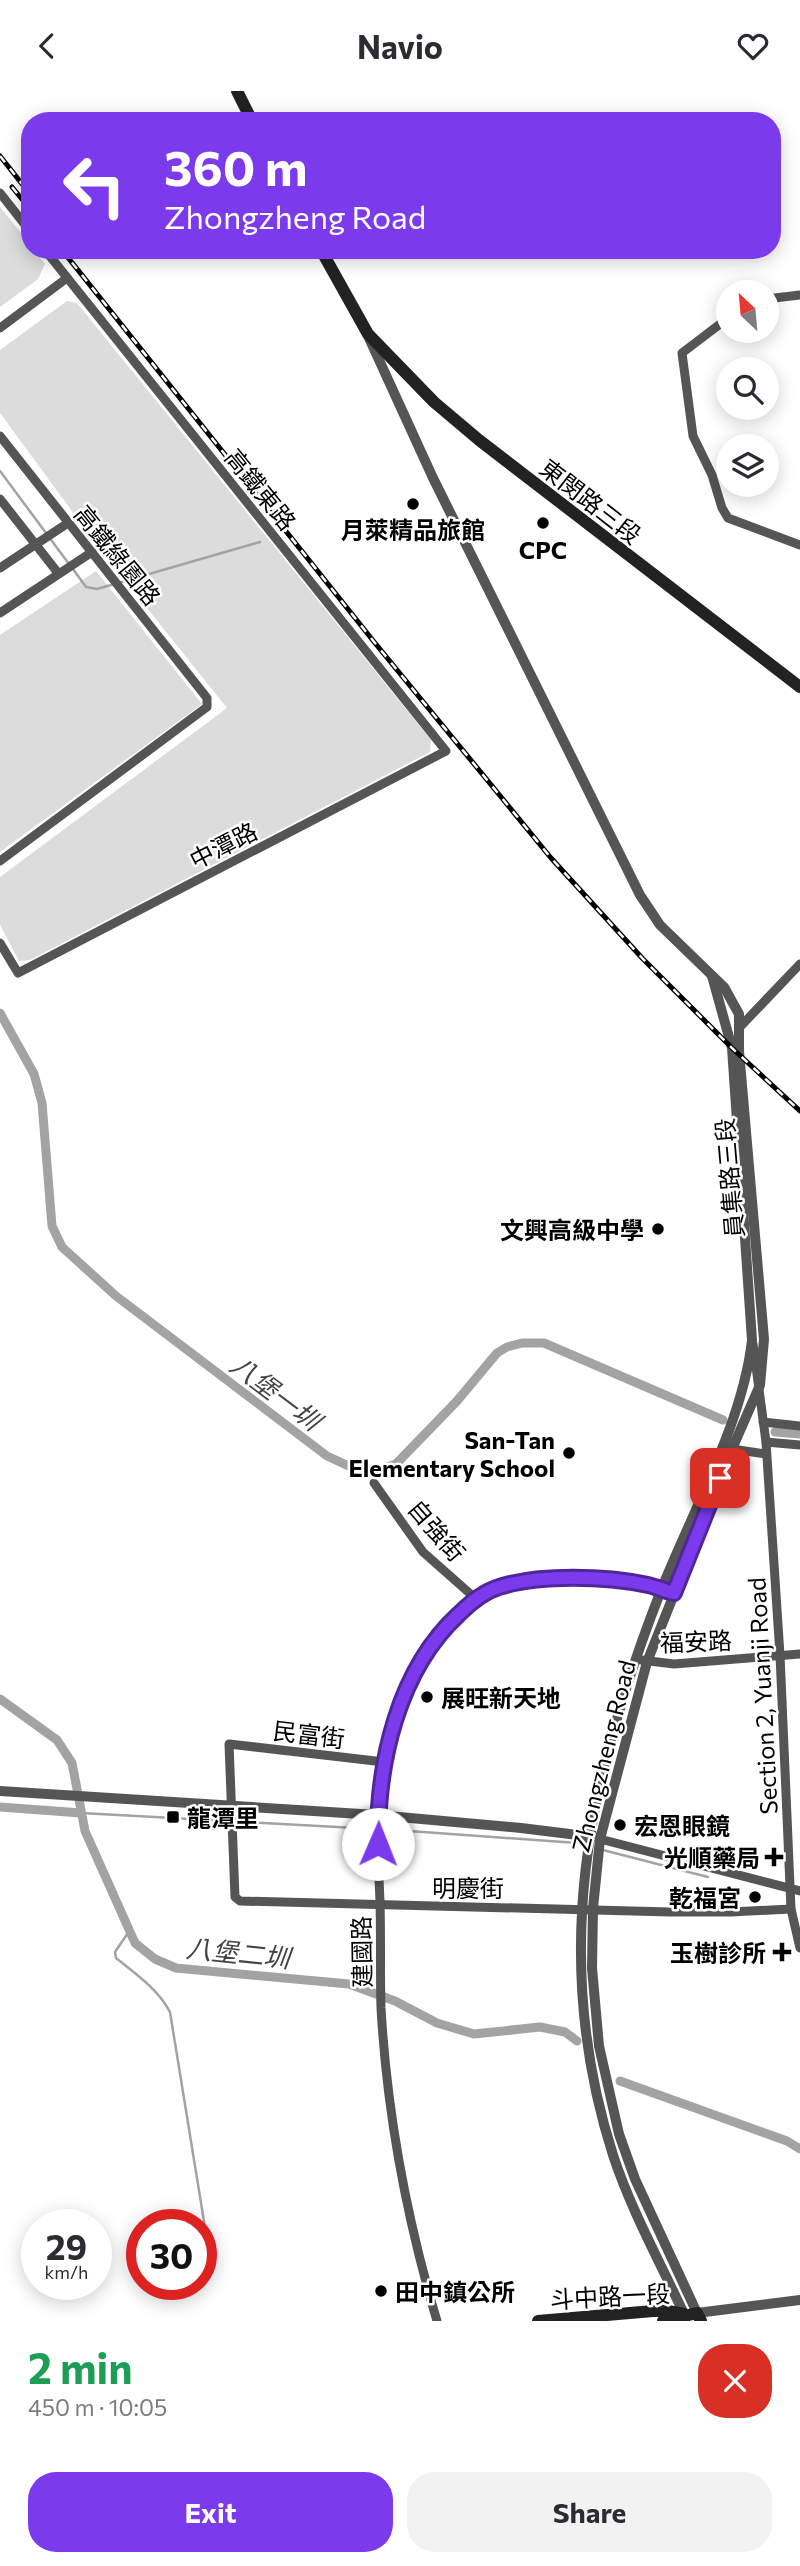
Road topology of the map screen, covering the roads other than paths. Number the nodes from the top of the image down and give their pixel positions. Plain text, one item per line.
1 (237, 91) edge
2 (248, 112) edge
3 (0, 193) edge
4 (21, 220) edge
5 (52, 259) edge
6 (326, 259) edge
7 (67, 278) junction
8 (800, 295) edge
9 (779, 297) edge
10 (716, 327) edge
11 (0, 328) edge
12 (368, 334) junction
13 (0, 436) edge
14 (0, 499) edge
15 (68, 523) junction
16 (35, 544) junction
17 (800, 545) edge
18 (92, 552) junction
19 (0, 568) edge
20 (58, 573) junction
21 (0, 613) edge
22 (800, 687) edge
23 (446, 751) joint
24 (0, 861) edge
25 (0, 943) edge
26 (800, 964) edge
27 (712, 976) junction
28 (740, 1027) junction
29 (732, 1045) junction
30 (752, 1341) junction
31 (760, 1385) junction
32 (740, 1414) junction
33 (763, 1422) junction
34 (800, 1426) edge
35 (766, 1441) junction
36 (800, 1445) edge
37 (732, 1449) junction
38 (766, 1454) junction
39 (374, 1483) dead end
40 (661, 1590) junction
41 (674, 1593) junction
42 (475, 1598) junction
43 (800, 1654) edge
44 (780, 1655) junction
45 (641, 1660) junction
46 (384, 1762) junction
47 (0, 1791) edge
48 (232, 1807) junction
49 (377, 1815) junction
50 (595, 1837) junction
51 (795, 1890) edge
52 (380, 1905) junction
53 (587, 1908) junction
54 (791, 1909) junction
55 (800, 1948) edge
56 (800, 2300) edge
57 (693, 2317) edge
58 (437, 2321) edge
59 (538, 2321) edge
60 (663, 2321) edge

1 - 2 main road
3 - 4 street
5 - 7 street, 高鐵東路
6 - 12 main road
7 - 11 street
7 - 23 street, 高鐵東路
8 - 9 street
10 - 17 street
12 - 22 main road, 東閔路三段
12 - 27 street, 員集路三段
13 - 15 street, 高鐵綠園路
14 - 16 street
15 - 16 street
15 - 18 street, 高鐵綠園路
16 - 19 street
16 - 20 street
18 - 20 street
18 - 24 street, 高鐵綠園路
20 - 21 street
23 - 25 street, 中潭路
26 - 28 street
27 - 28 street, 員集路三段
27 - 29 street, 員集路三段
28 - 29 street
28 - 31 street, 員集路三段
29 - 30 street, 員集路三段
30 - 31 street
30 - 32 street
31 - 32 street
31 - 33 street
32 - 37 street, Zhongzheng Road
32 - 40 street, Zhongzheng Road
33 - 34 street
33 - 35 street, Section 2, Yuanji Road
35 - 36 street
35 - 38 street, Section 2, Yuanji Road
37 - 38 street
37 - 41 street, Zhongzheng Road
38 - 44 street, Section 2, Yuanji Road
39 - 42 street, 自強街
40 - 41 street, 建國路
40 - 42 street, 建國路
40 - 45 street, Zhongzheng Road
41 - 45 street, Zhongzheng Road
42 - 46 street, 建國路
43 - 44 street, 福安路
44 - 45 street, 福安路
44 - 51 street, Section 2, Yuanji Road
45 - 50 street, Zhongzheng Road
46 - 48 street, 民富街
46 - 49 street, 建國路
47 - 48 street
48 - 49 street
48 - 52 street, 明慶街
49 - 50 street
49 - 52 street, 建國路
50 - 51 street
50 - 53 street, Zhongzheng Road
51 - 54 street, Section 2, Yuanji Road
52 - 53 street, 明慶街
52 - 58 street, 建國路
53 - 54 street, 明慶街
53 - 57 street, Zhongzheng Road
54 - 55 street, Section 2, Yuanji Road
56 - 57 street, 斗中路一段
57 - 59 main road, 斗中路一段
57 - 60 main road, 斗中路一段

